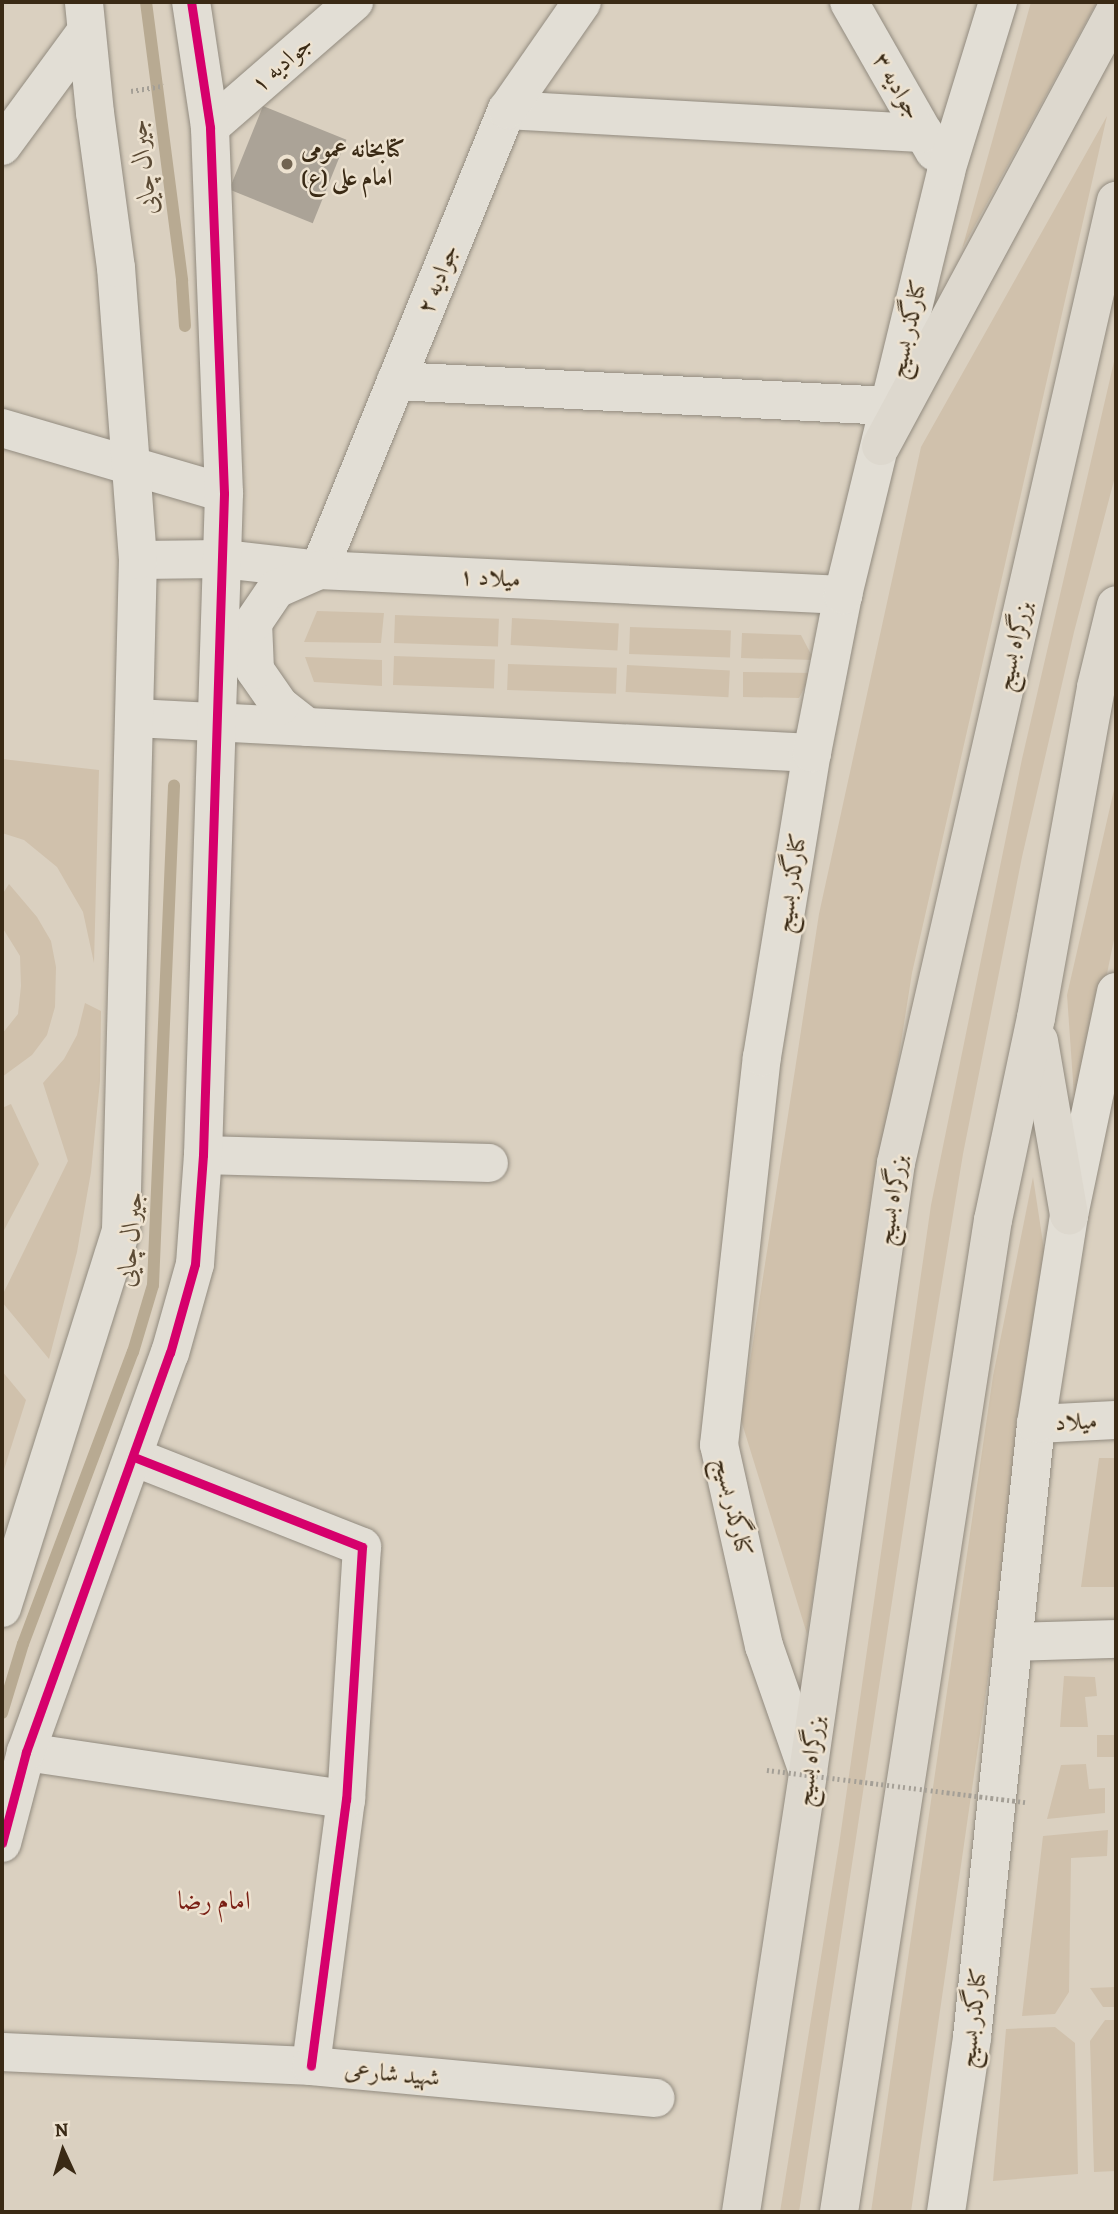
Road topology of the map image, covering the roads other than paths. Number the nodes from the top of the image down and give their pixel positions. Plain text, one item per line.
1 (191, 2) edge
2 (354, 2) edge
3 (582, 2) edge
4 (849, 2) edge
5 (998, 2) edge
6 (1116, 9) edge
7 (85, 17) edge
8 (507, 110) junction
9 (210, 127) junction
10 (924, 133) junction
11 (2, 146) edge
12 (946, 171) junction
13 (1116, 201) edge
14 (396, 381) junction
15 (890, 406) junction
16 (2, 428) edge
17 (881, 446) junction
18 (132, 468) junction
19 (224, 494) junction
20 (223, 559) junction
21 (138, 560) junction
22 (319, 570) junction
23 (843, 594) junction
24 (1116, 605) edge
25 (135, 718) junction
26 (216, 721) junction
27 (307, 727) junction
28 (812, 753) junction
29 (1116, 992) edge
30 (1036, 1018) junction
31 (203, 1155) junction
32 (489, 1163) dead end
33 (1069, 1215) junction
34 (1116, 1420) edge
35 (1036, 1424) junction
36 (134, 1457) junction
37 (2, 1608) edge
38 (1116, 1639) edge
39 (1013, 1642) junction
40 (26, 1752) junction
41 (808, 1772) junction
42 (346, 1800) junction
43 (2, 1843) edge
44 (2, 2052) edge
45 (311, 2066) junction
46 (656, 2098) dead end
47 (741, 2212) edge
48 (839, 2212) edge
49 (946, 2212) edge

1 - 9 street
2 - 9 street, جوادیه ۱
3 - 8 street, جوادیه ۲
4 - 10 street, جوادیه ۳
5 - 12 street, کنارگذر بسیج
6 - 17 highway
7 - 11 street
7 - 18 street
8 - 10 street
8 - 14 street, جوادیه ۲
9 - 19 street
10 - 12 street, جوادیه ۳
12 - 15 street, کنارگذر بسیج
13 - 41 highway, بزرگراه بسیج
14 - 15 street
14 - 22 street, جوادیه ۲
15 - 17 street, کنارگذر بسیج
16 - 18 street
17 - 23 street, کنارگذر بسیج
18 - 19 street
18 - 21 street
19 - 20 street
20 - 21 street, میلاد ۱
20 - 22 street, میلاد ۱
20 - 26 street
21 - 25 street
22 - 23 street, میلاد ۱
22 - 27 street
23 - 28 street, کنارگذر بسیج
24 - 30 highway
25 - 26 street
25 - 37 street
26 - 27 street
26 - 31 street
27 - 28 street
28 - 41 street, کنارگذر بسیج
29 - 33 street, کنارگذر بسیج
30 - 33 highway
30 - 48 highway
31 - 32 street
31 - 36 street
33 - 35 street, کنارگذر بسیج
34 - 35 street, میلاد
35 - 39 street, کنارگذر بسیج
36 - 40 street
36 - 42 street
38 - 39 street
39 - 49 street, کنارگذر بسیج
40 - 42 street
40 - 43 street
41 - 47 highway, بزرگراه بسیج
42 - 45 street
44 - 45 street, شهید شارعی
45 - 46 street, شهید شارعی

